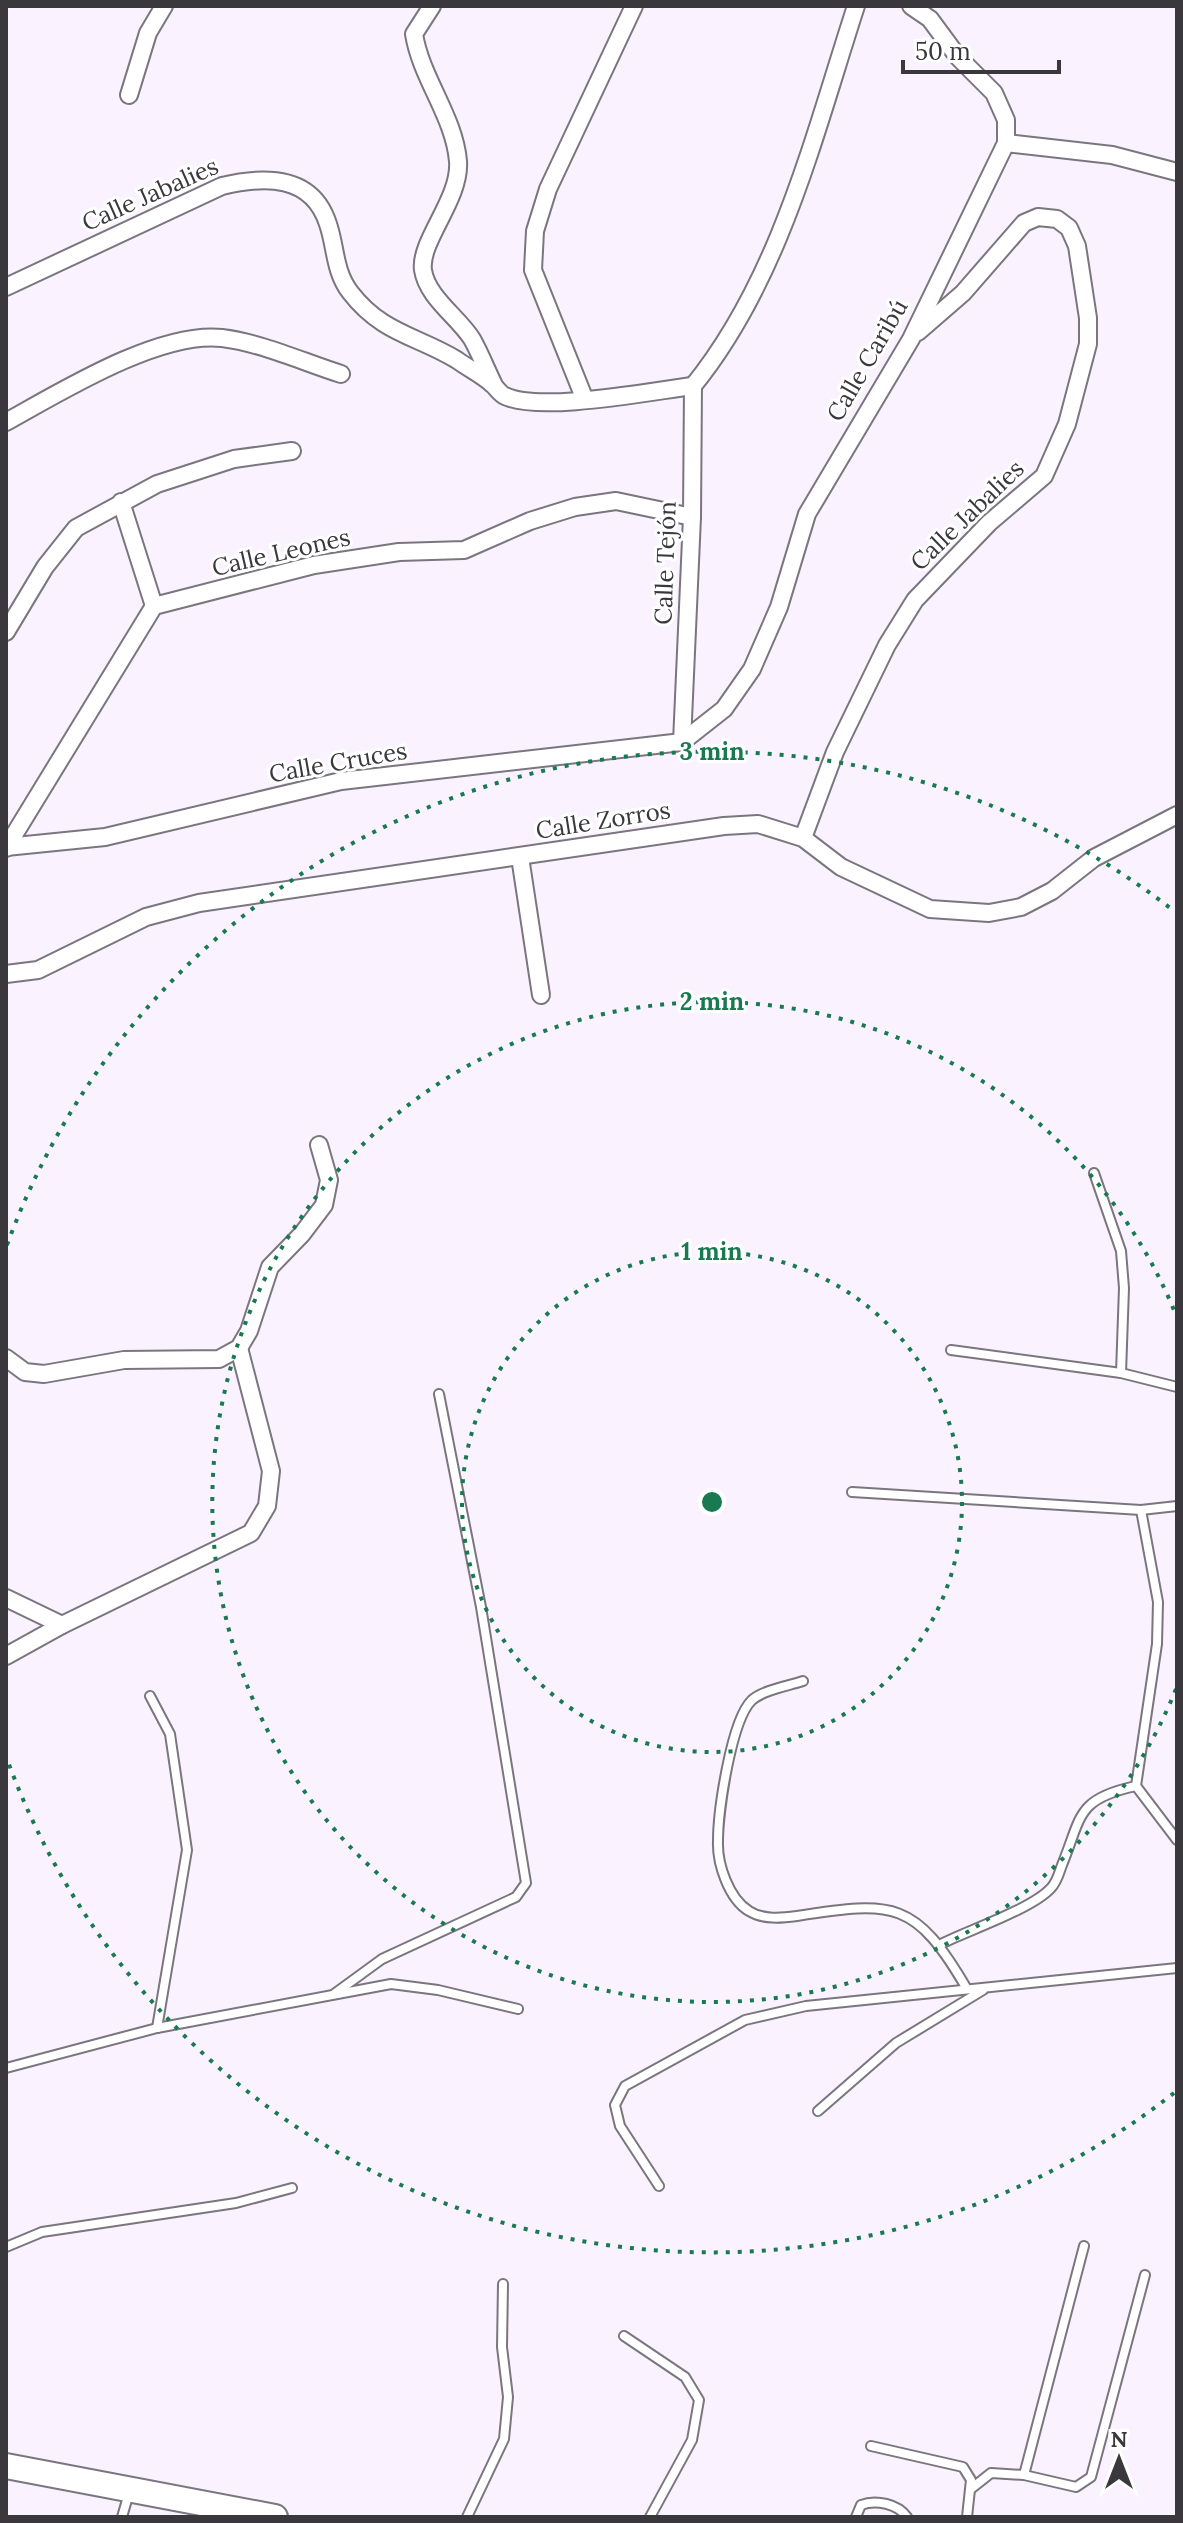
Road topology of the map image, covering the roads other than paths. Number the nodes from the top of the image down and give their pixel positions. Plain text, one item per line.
1 (164, 6) edge
2 (432, 6) edge
3 (634, 6) edge
4 (856, 6) edge
5 (911, 6) edge
6 (129, 95) dead end
7 (1006, 143) junction
8 (1177, 172) edge
9 (6, 287) edge
10 (911, 339) junction
11 (341, 374) dead end
12 (493, 385) junction
13 (693, 386) junction
14 (585, 400) junction
15 (6, 422) edge
16 (292, 451) dead end
17 (121, 502) junction
18 (692, 517) junction
19 (154, 606) junction
20 (6, 632) edge
21 (682, 742) junction
22 (1177, 815) edge
23 (803, 838) junction
24 (6, 847) edge
25 (520, 857) junction
26 (6, 974) edge
27 (541, 995) dead end
28 (319, 1145) dead end
29 (1094, 1173) dead end
30 (239, 1348) junction
31 (951, 1350) dead end
32 (6, 1358) edge
33 (1121, 1373) junction
34 (1177, 1387) edge
35 (439, 1394) dead end
36 (852, 1492) dead end
37 (1177, 1506) edge
38 (1141, 1510) junction
39 (6, 1598) edge
40 (62, 1625) junction
41 (6, 1656) edge
42 (803, 1681) dead end
43 (150, 1696) dead end
44 (1136, 1786) junction
45 (1177, 1840) edge
46 (941, 1944) junction
47 (1177, 1968) edge
48 (987, 1987) junction
49 (967, 1989) junction
50 (334, 1994) junction
51 (518, 2009) dead end
52 (157, 2028) junction
53 (6, 2068) edge
54 (818, 2111) dead end
55 (659, 2186) dead end
56 (292, 2188) dead end
57 (1084, 2246) dead end
58 (6, 2247) edge
59 (1145, 2275) dead end
60 (503, 2284) dead end
61 (624, 2336) dead end
62 (871, 2446) dead end
63 (6, 2466) edge
64 (1024, 2475) junction
65 (130, 2488) junction
66 (972, 2488) junction
67 (122, 2517) edge
68 (275, 2517) edge
69 (467, 2517) edge
70 (650, 2517) edge
71 (856, 2517) edge
72 (907, 2517) edge
73 (967, 2517) edge

1 - 6 street
2 - 12 street
3 - 14 street
4 - 13 street
5 - 7 street
7 - 8 street
7 - 10 street, Calle Caribú
9 - 12 street, Calle Jabalies
10 - 21 street, Calle Caribú
10 - 23 street, Calle Jabalies
11 - 15 street
12 - 14 street, Calle Jabalies
13 - 14 street, Calle Jabalies
13 - 18 street, Calle Tejón
16 - 17 street
17 - 19 street
17 - 20 street
18 - 19 street, Calle Leones
18 - 21 street, Calle Tejón
19 - 24 street
21 - 24 street, Calle Cruces
22 - 23 street, Calle Zorros
23 - 25 street, Calle Zorros
25 - 26 street, Calle Zorros
25 - 27 street
28 - 30 street
29 - 33 lane
30 - 32 street
30 - 40 street
31 - 33 lane
33 - 34 lane
35 - 50 lane
36 - 38 lane
37 - 38 lane
38 - 44 lane
39 - 40 street
40 - 41 street
42 - 46 lane
43 - 52 lane
44 - 45 lane
44 - 46 lane
46 - 49 lane
47 - 48 lane
48 - 49 lane
48 - 54 lane
49 - 55 lane
50 - 51 lane
50 - 52 lane
52 - 53 lane
56 - 58 lane
57 - 64 lane
59 - 64 lane
60 - 69 lane
61 - 70 lane
62 - 66 lane
63 - 65 main road
64 - 66 lane
65 - 67 lane
65 - 68 main road
66 - 73 lane
71 - 72 lane

